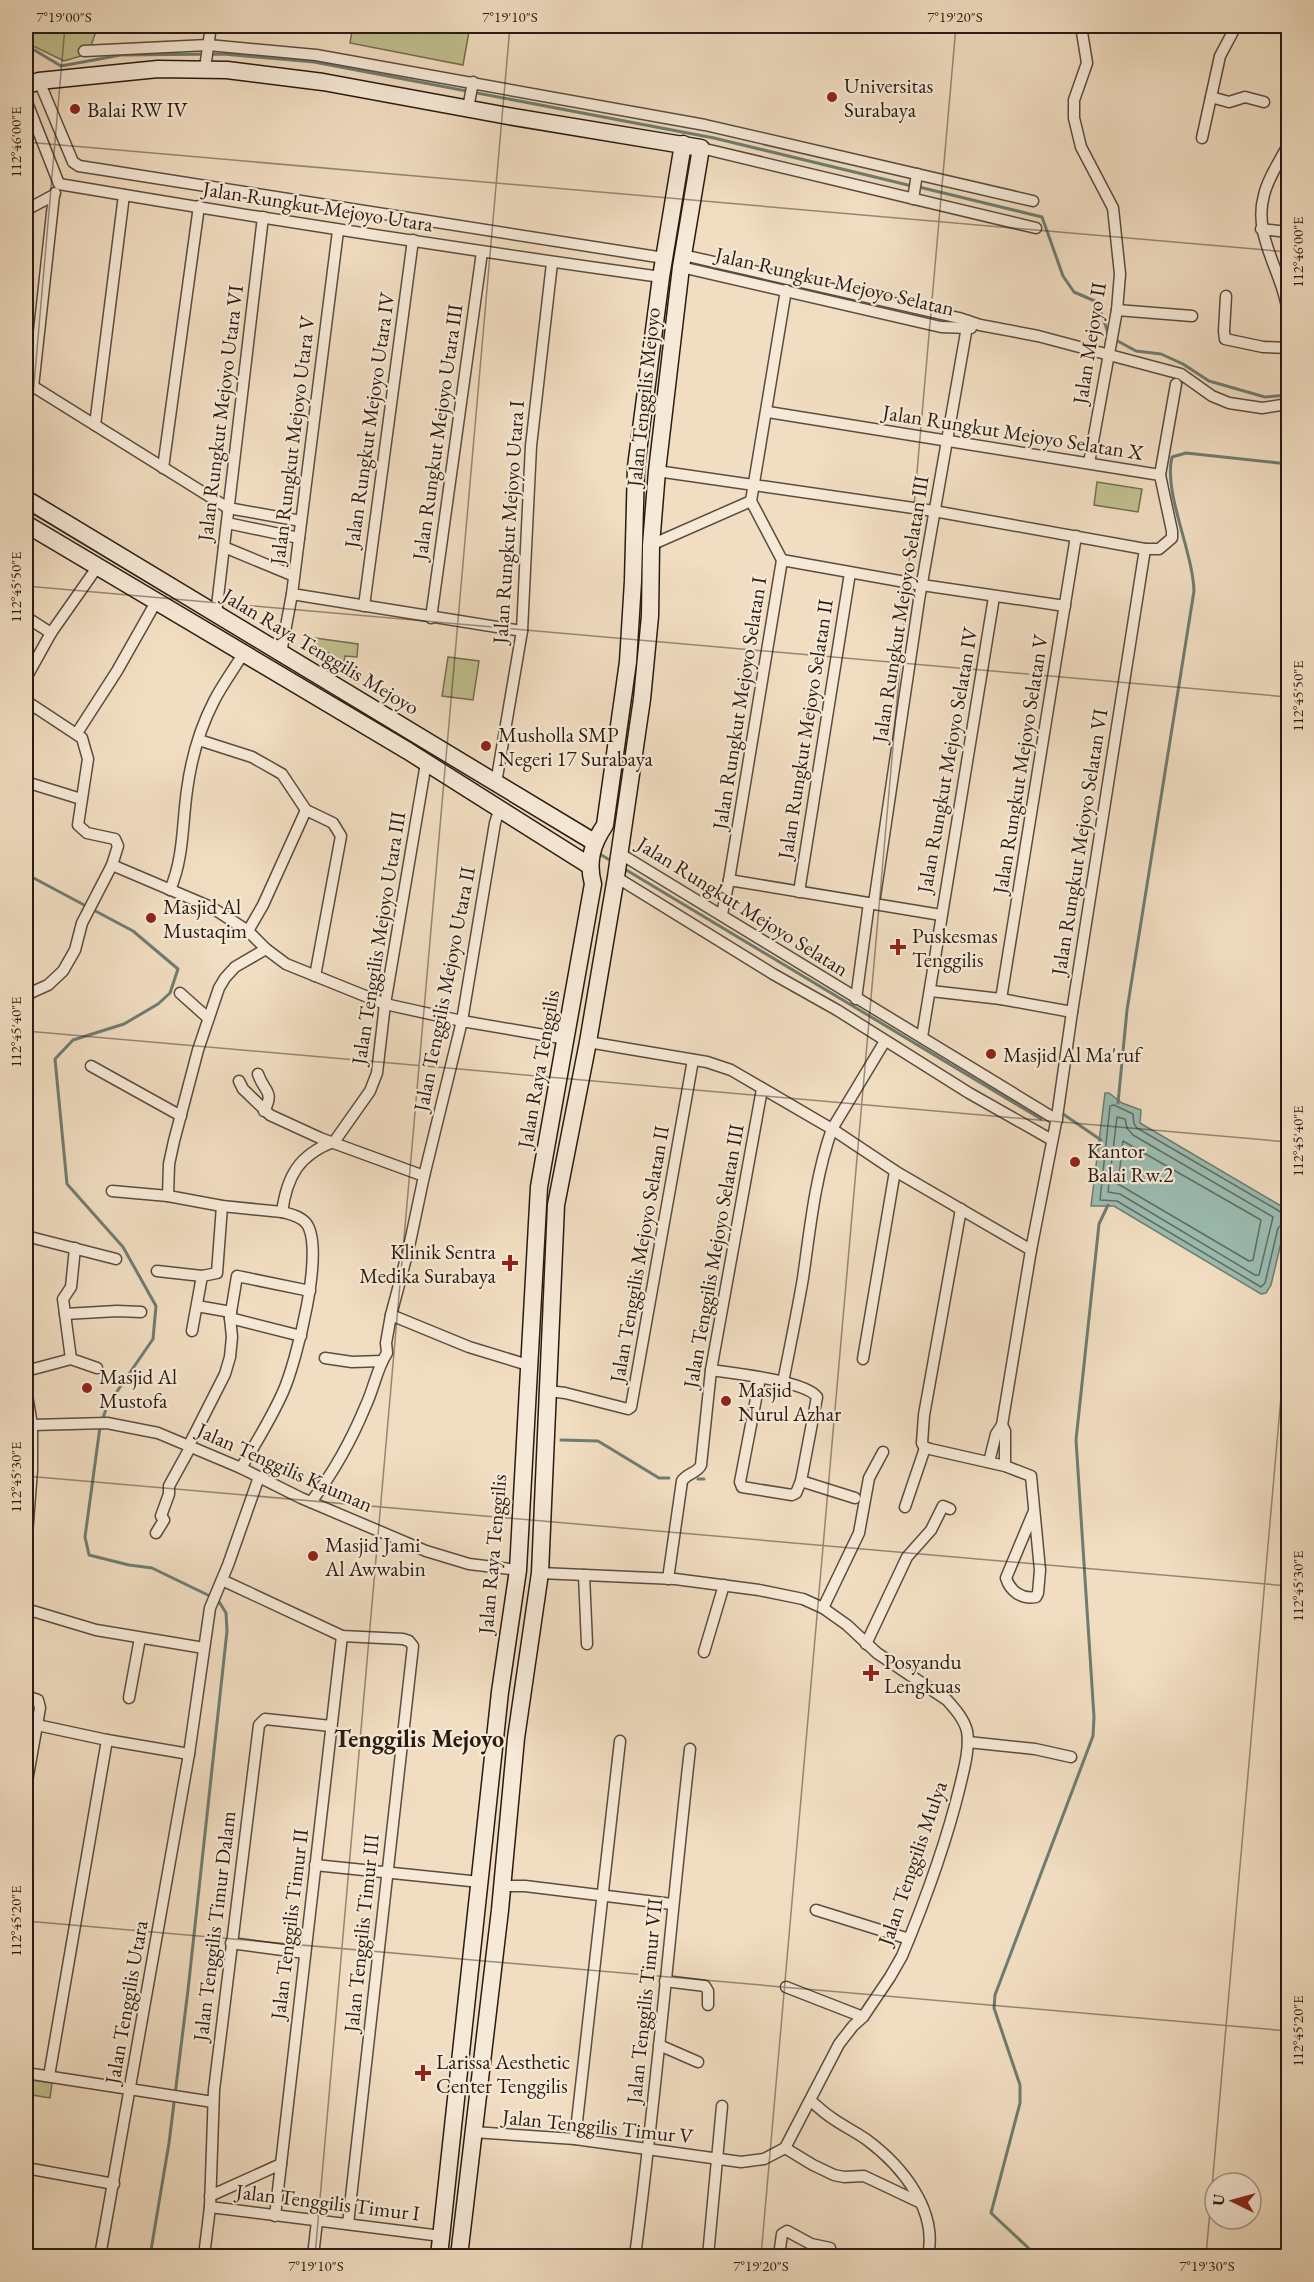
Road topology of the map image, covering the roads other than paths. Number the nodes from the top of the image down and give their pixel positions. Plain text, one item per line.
1 (211, 26) edge
2 (1081, 26) edge
3 (1236, 26) edge
4 (208, 47) junction
5 (84, 51) dead end
6 (206, 65) junction
7 (32, 84) edge
8 (472, 85) junction
9 (1211, 97) junction
10 (26, 100) edge
11 (1264, 102) dead end
12 (469, 105) junction
13 (56, 121) junction
14 (37, 129) junction
15 (1202, 138) dead end
16 (1288, 145) edge
17 (682, 152) junction
18 (699, 155) junction
19 (917, 176) junction
20 (59, 184) junction
21 (54, 195) junction
22 (124, 195) junction
23 (913, 196) junction
24 (1033, 201) dead end
25 (199, 206) junction
26 (26, 210) edge
27 (381, 214) junction
28 (263, 217) junction
29 (1036, 228) dead end
30 (1261, 229) junction
31 (338, 231) junction
32 (1288, 232) edge
33 (378, 236) junction
34 (413, 240) junction
35 (580, 245) junction
36 (482, 252) junction
37 (664, 258) junction
38 (682, 261) junction
39 (552, 263) junction
40 (577, 266) junction
41 (661, 277) junction
42 (786, 291) junction
43 (1226, 296) dead end
44 (1117, 309) junction
45 (1288, 315) edge
46 (1192, 316) dead end
47 (968, 325) junction
48 (1288, 348) edge
49 (1108, 355) junction
50 (646, 383) junction
51 (29, 384) edge
52 (1176, 384) dead end
53 (666, 385) junction
54 (1288, 404) edge
55 (768, 412) junction
56 (95, 424) junction
57 (947, 440) junction
58 (1089, 463) junction
59 (163, 468) junction
60 (657, 471) junction
61 (1160, 475) junction
62 (755, 484) junction
63 (26, 499) edge
64 (751, 501) junction
65 (228, 508) junction
66 (934, 511) junction
67 (227, 522) junction
68 (301, 522) junction
69 (26, 524) edge
70 (1076, 536) junction
71 (299, 538) junction
72 (651, 545) junction
73 (224, 547) junction
74 (1145, 549) junction
75 (782, 560) junction
76 (98, 566) junction
77 (850, 573) junction
78 (294, 576) junction
79 (145, 583) junction
80 (921, 585) junction
81 (292, 594) junction
82 (994, 597) junction
83 (156, 602) junction
84 (364, 606) junction
85 (1065, 606) junction
86 (216, 614) junction
87 (26, 617) edge
88 (431, 618) junction
89 (522, 631) junction
90 (51, 633) junction
91 (281, 653) junction
92 (243, 654) junction
93 (26, 678) edge
94 (623, 696) junction
95 (642, 699) junction
96 (26, 701) edge
97 (77, 733) junction
98 (199, 740) junction
99 (410, 742) junction
100 (426, 763) junction
101 (26, 782) edge
102 (496, 783) junction
103 (81, 799) junction
104 (500, 808) junction
105 (306, 810) junction
106 (592, 853) junction
107 (112, 865) junction
108 (618, 865) junction
109 (729, 880) junction
110 (170, 890) junction
111 (799, 892) junction
112 (872, 903) junction
113 (722, 914) junction
114 (941, 915) junction
115 (248, 931) junction
116 (584, 943) junction
117 (604, 948) junction
118 (266, 949) junction
119 (315, 976) junction
120 (931, 991) junction
121 (180, 993) dead end
122 (27, 994) edge
123 (856, 999) junction
124 (1001, 999) junction
125 (841, 1001) junction
126 (386, 1004) junction
127 (1072, 1011) junction
128 (208, 1018) junction
129 (462, 1021) junction
130 (26, 1023) edge
131 (922, 1036) junction
132 (567, 1039) junction
133 (885, 1041) junction
134 (588, 1042) junction
135 (693, 1060) junction
136 (91, 1066) dead end
137 (258, 1074) dead end
138 (239, 1081) dead end
139 (762, 1089) junction
140 (264, 1111) junction
141 (181, 1116) junction
142 (1057, 1120) junction
143 (551, 1125) junction
144 (571, 1129) junction
145 (832, 1130) junction
146 (1052, 1140) junction
147 (334, 1142) junction
148 (895, 1171) junction
149 (424, 1176) junction
150 (112, 1191) dead end
151 (168, 1196) junction
152 (222, 1206) junction
153 (961, 1209) junction
154 (282, 1212) junction
155 (26, 1236) edge
156 (75, 1248) junction
157 (1031, 1250) junction
158 (116, 1259) dead end
159 (157, 1271) dead end
160 (202, 1276) junction
161 (310, 1291) junction
162 (197, 1306) junction
163 (141, 1312) dead end
164 (65, 1314) junction
165 (230, 1315) junction
166 (390, 1315) junction
167 (192, 1330) dead end
168 (301, 1335) junction
169 (325, 1358) dead end
170 (72, 1359) junction
171 (863, 1359) dead end
172 (382, 1361) junction
173 (528, 1365) junction
174 (97, 1368) dead end
175 (711, 1370) junction
176 (26, 1371) edge
177 (760, 1378) junction
178 (783, 1382) junction
179 (26, 1389) edge
180 (549, 1391) junction
181 (32, 1425) junction
182 (1002, 1425) junction
183 (190, 1446) junction
184 (925, 1448) junction
185 (883, 1452) dead end
186 (989, 1462) junction
187 (1005, 1466) junction
188 (241, 1468) junction
189 (259, 1478) junction
190 (801, 1481) junction
191 (855, 1498) dead end
192 (311, 1502) junction
193 (904, 1507) dead end
194 (950, 1509) dead end
195 (1034, 1511) junction
196 (156, 1533) dead end
197 (26, 1548) edge
198 (518, 1570) junction
199 (540, 1573) junction
200 (584, 1575) junction
201 (668, 1579) junction
202 (222, 1580) junction
203 (723, 1586) junction
204 (823, 1608) junction
205 (26, 1609) edge
206 (342, 1636) junction
207 (140, 1638) junction
208 (587, 1644) dead end
209 (866, 1644) junction
210 (204, 1648) junction
211 (704, 1652) dead end
212 (26, 1696) edge
213 (129, 1698) dead end
214 (38, 1725) junction
215 (332, 1726) junction
216 (496, 1734) junction
217 (516, 1738) junction
218 (107, 1740) junction
219 (620, 1741) dead end
220 (968, 1742) junction
221 (690, 1749) dead end
222 (189, 1754) junction
223 (1071, 1757) dead end
224 (26, 1787) edge
225 (315, 1864) junction
226 (387, 1872) junction
227 (480, 1882) junction
228 (502, 1886) junction
229 (603, 1895) junction
230 (672, 1904) junction
231 (816, 1910) dead end
232 (909, 1939) junction
233 (231, 1943) junction
234 (305, 1953) junction
235 (665, 1981) junction
236 (786, 1987) dead end
237 (708, 2005) dead end
238 (465, 2014) junction
239 (863, 2017) junction
240 (487, 2018) junction
241 (659, 2045) junction
242 (698, 2062) dead end
243 (26, 2073) edge
244 (49, 2076) junction
245 (131, 2089) junction
246 (811, 2100) junction
247 (213, 2102) junction
248 (722, 2106) dead end
249 (473, 2132) junction
250 (575, 2139) junction
251 (785, 2148) junction
252 (649, 2149) junction
253 (718, 2158) junction
254 (281, 2164) junction
255 (27, 2168) edge
256 (114, 2184) junction
257 (26, 2186) edge
258 (210, 2202) junction
259 (921, 2204) junction
260 (275, 2216) junction
261 (317, 2221) junction
262 (348, 2224) junction
263 (441, 2236) junction
264 (810, 2244) junction
265 (830, 2248) dead end
266 (100, 2256) edge
267 (204, 2256) edge
268 (313, 2256) edge
269 (439, 2256) edge
270 (459, 2256) edge
271 (635, 2256) edge
272 (708, 2256) edge
273 (779, 2256) edge
274 (809, 2256) edge
275 (928, 2256) edge

1 - 4 street
2 - 44 street, Jalan Mejoyo II
3 - 9 street
4 - 5 street
4 - 6 street
4 - 8 street
6 - 7 main road
6 - 12 main road
7 - 13 street, Jalan Rungkut Mejoyo Utara
8 - 12 street
8 - 19 street
9 - 11 street
9 - 15 street
10 - 14 street
12 - 17 main road
13 - 14 street
13 - 27 street, Jalan Rungkut Mejoyo Utara
14 - 20 street
16 - 30 street
17 - 18 main road
17 - 37 main road, Jalan Tenggilis Mejoyo
18 - 23 street
18 - 38 main road, Jalan Tenggilis Mejoyo
19 - 23 street
19 - 24 street
20 - 21 street
20 - 22 street, Jalan Rungkut Mejoyo Utara
21 - 26 street
21 - 51 street
22 - 25 street, Jalan Rungkut Mejoyo Utara
22 - 56 street
23 - 29 street
25 - 28 street, Jalan Rungkut Mejoyo Utara
25 - 59 street
27 - 33 street
27 - 35 street, Jalan Rungkut Mejoyo Utara
28 - 31 street, Jalan Rungkut Mejoyo Utara
28 - 65 street, Jalan Rungkut Mejoyo Utara VI
30 - 32 street
30 - 45 street
31 - 33 street, Jalan Rungkut Mejoyo Utara
31 - 68 street, Jalan Rungkut Mejoyo Utara V
33 - 34 street, Jalan Rungkut Mejoyo Utara
34 - 36 street, Jalan Rungkut Mejoyo Utara
34 - 84 street, Jalan Rungkut Mejoyo Utara IV
35 - 37 street, Jalan Rungkut Mejoyo Utara
35 - 40 street
36 - 39 street, Jalan Rungkut Mejoyo Utara
36 - 88 street, Jalan Rungkut Mejoyo Utara III
37 - 41 main road, Jalan Tenggilis Mejoyo
38 - 42 street, Jalan Rungkut Mejoyo Selatan
38 - 47 street, Jalan Rungkut Mejoyo Selatan
38 - 53 main road, Jalan Tenggilis Mejoyo
39 - 40 street, Jalan Rungkut Mejoyo Utara
39 - 89 street, Jalan Rungkut Mejoyo Utara I
40 - 41 street, Jalan Rungkut Mejoyo Utara
41 - 50 main road, Jalan Tenggilis Mejoyo
42 - 47 street, Jalan Rungkut Mejoyo Selatan
42 - 55 street
43 - 48 street
44 - 46 street
44 - 49 street, Jalan Mejoyo II
47 - 49 street, Jalan Rungkut Mejoyo Selatan
47 - 57 street, Jalan Rungkut Mejoyo Selatan III
49 - 54 street, Jalan Rungkut Mejoyo Selatan
49 - 58 street, Jalan Mejoyo II
50 - 53 main road
50 - 94 main road, Jalan Tenggilis Mejoyo
51 - 56 street
52 - 61 street
53 - 60 main road, Jalan Tenggilis Mejoyo
55 - 57 street, Jalan Rungkut Mejoyo Selatan X
55 - 62 street
56 - 59 street
57 - 58 street, Jalan Rungkut Mejoyo Selatan X
57 - 66 street, Jalan Rungkut Mejoyo Selatan III
58 - 61 street, Jalan Rungkut Mejoyo Selatan X
59 - 65 street
60 - 62 street
60 - 72 main road, Jalan Tenggilis Mejoyo
61 - 74 street, Jalan Rungkut Mejoyo Selatan X
62 - 64 street
62 - 66 street
63 - 79 main road, Jalan Raya Tenggilis Mejoyo
64 - 72 street
64 - 75 street, Jalan Rungkut Mejoyo Selatan I
65 - 67 street, Jalan Rungkut Mejoyo Utara VI
65 - 68 street
66 - 70 street
66 - 80 street, Jalan Rungkut Mejoyo Selatan III
67 - 71 street
67 - 73 street, Jalan Rungkut Mejoyo Utara VI
68 - 71 street, Jalan Rungkut Mejoyo Utara V
69 - 76 main road, Jalan Raya Tenggilis Mejoyo
70 - 74 street
70 - 85 street, Jalan Rungkut Mejoyo Selatan V
71 - 78 street, Jalan Rungkut Mejoyo Utara V
72 - 95 main road, Jalan Tenggilis Mejoyo
73 - 78 street
73 - 86 street, Jalan Rungkut Mejoyo Utara VI
74 - 127 street, Jalan Rungkut Mejoyo Selatan VI
75 - 77 street
75 - 109 street, Jalan Rungkut Mejoyo Selatan I
76 - 79 main road, Jalan Raya Tenggilis Mejoyo
76 - 90 street
77 - 80 street
77 - 111 street, Jalan Rungkut Mejoyo Selatan II
78 - 81 street, Jalan Rungkut Mejoyo Utara V
79 - 83 main road, Jalan Raya Tenggilis Mejoyo
79 - 86 main road, Jalan Raya Tenggilis Mejoyo
80 - 82 street
80 - 112 street, Jalan Rungkut Mejoyo Selatan III
81 - 84 street
81 - 91 street, Jalan Rungkut Mejoyo Utara V
82 - 85 street
82 - 114 street, Jalan Rungkut Mejoyo Selatan IV
83 - 92 main road, Jalan Raya Tenggilis Mejoyo
83 - 97 street
84 - 88 street
85 - 124 street, Jalan Rungkut Mejoyo Selatan V
86 - 91 main road, Jalan Raya Tenggilis Mejoyo
87 - 90 street
88 - 89 street
89 - 102 street, Jalan Rungkut Mejoyo Utara I
90 - 93 street
91 - 99 main road, Jalan Raya Tenggilis Mejoyo
92 - 98 street
92 - 99 main road, Jalan Raya Tenggilis Mejoyo
94 - 95 main road
94 - 106 main road, Jalan Tenggilis Mejoyo
95 - 108 main road, Jalan Tenggilis Mejoyo
96 - 97 street
97 - 103 street
98 - 105 street
98 - 110 street
99 - 100 main road, Jalan Raya Tenggilis Mejoyo
99 - 102 main road, Jalan Raya Tenggilis Mejoyo
100 - 104 main road, Jalan Raya Tenggilis Mejoyo
100 - 126 street, Jalan Tenggilis Mejoyo Utara III
101 - 103 street
102 - 106 main road, Jalan Raya Tenggilis Mejoyo
103 - 107 street
104 - 106 main road, Jalan Raya Tenggilis Mejoyo
104 - 129 street, Jalan Tenggilis Mejoyo Utara II
105 - 115 street
105 - 119 street
106 - 116 main road, Jalan Raya Tenggilis
107 - 110 street
107 - 122 street
108 - 113 street, Jalan Rungkut Mejoyo Selatan
108 - 117 main road, Jalan Raya Tenggilis
108 - 125 street, Jalan Rungkut Mejoyo Selatan
109 - 111 street
109 - 113 street, Jalan Rungkut Mejoyo Selatan I
110 - 115 street
111 - 112 street
112 - 114 street
112 - 123 street, Jalan Rungkut Mejoyo Selatan III
113 - 125 street, Jalan Rungkut Mejoyo Selatan
114 - 120 street, Jalan Rungkut Mejoyo Selatan IV
115 - 118 street
116 - 117 main road
116 - 132 main road, Jalan Raya Tenggilis
117 - 134 main road, Jalan Raya Tenggilis
118 - 119 street
118 - 128 street
119 - 126 street
120 - 124 street
120 - 131 street, Jalan Rungkut Mejoyo Selatan IV
121 - 128 street
122 - 130 street
123 - 125 street, Jalan Rungkut Mejoyo Selatan
123 - 131 street, Jalan Rungkut Mejoyo Selatan
124 - 127 street
125 - 133 street, Jalan Rungkut Mejoyo Selatan
126 - 129 street
126 - 147 street, Jalan Tenggilis Mejoyo Utara III
127 - 142 street, Jalan Rungkut Mejoyo Selatan VI
128 - 141 street
129 - 132 street
129 - 149 street, Jalan Tenggilis Mejoyo Utara II
131 - 142 street, Jalan Rungkut Mejoyo Selatan
132 - 143 main road, Jalan Raya Tenggilis
133 - 145 street
133 - 146 street, Jalan Rungkut Mejoyo Selatan
134 - 135 street
134 - 144 main road, Jalan Raya Tenggilis
135 - 139 street
135 - 180 street, Jalan Tenggilis Mejoyo Selatan II
136 - 141 street
137 - 140 street
138 - 140 street
139 - 145 street
139 - 175 street, Jalan Tenggilis Mejoyo Selatan III
140 - 147 street
141 - 151 street
142 - 146 street, Jalan Rungkut Mejoyo Selatan VI
143 - 144 main road
143 - 173 main road, Jalan Raya Tenggilis
144 - 180 main road, Jalan Raya Tenggilis
145 - 148 street
145 - 178 street
146 - 157 street, Jalan Rungkut Mejoyo Selatan VI
147 - 149 street
147 - 154 street
148 - 153 street
148 - 171 street
149 - 166 street, Jalan Tenggilis Mejoyo Utara II
150 - 151 street
151 - 152 street
152 - 154 street
152 - 160 street
153 - 157 street
153 - 184 street
154 - 161 street
155 - 156 street
156 - 158 street
156 - 164 street
157 - 182 street, Jalan Rungkut Mejoyo Selatan VI
159 - 160 street
160 - 162 street
161 - 165 street
161 - 168 street
162 - 165 street
162 - 167 street
163 - 164 street
164 - 170 street
165 - 168 street
165 - 183 street
166 - 172 street, Jalan Tenggilis Mejoyo Utara II
166 - 173 street
168 - 188 street
169 - 172 street
170 - 174 street
170 - 176 street
172 - 192 street, Jalan Tenggilis Mejoyo Utara II
173 - 198 main road, Jalan Raya Tenggilis
175 - 177 street
175 - 201 street, Jalan Tenggilis Mejoyo Selatan III
177 - 178 street
177 - 190 street
178 - 190 street
179 - 181 street
180 - 199 main road, Jalan Raya Tenggilis
181 - 183 street, Jalan Tenggilis Kauman
181 - 197 street
182 - 186 street
182 - 187 street
183 - 188 street, Jalan Tenggilis Kauman
183 - 196 street
184 - 186 street
184 - 193 street
185 - 204 street
186 - 187 street
187 - 195 street
188 - 189 street, Jalan Tenggilis Kauman
189 - 192 street, Jalan Tenggilis Kauman
189 - 202 street, Jalan Tenggilis Utara
190 - 191 street
192 - 198 street, Jalan Tenggilis Kauman
194 - 209 street
195 - 195 street
198 - 216 main road, Jalan Raya Tenggilis
199 - 200 street, Jalan Tenggilis Mulya
199 - 217 main road, Jalan Raya Tenggilis
200 - 201 street, Jalan Tenggilis Mulya
200 - 208 street
201 - 203 street, Jalan Tenggilis Mulya
202 - 206 street
202 - 210 street, Jalan Tenggilis Utara
203 - 204 street, Jalan Tenggilis Mulya
203 - 211 street
204 - 209 street, Jalan Tenggilis Mulya
205 - 207 street
206 - 215 street, Jalan Tenggilis Timur II
206 - 226 street, Jalan Tenggilis Timur III
207 - 210 street
207 - 213 street
209 - 220 street, Jalan Tenggilis Mulya
210 - 222 street, Jalan Tenggilis Utara
212 - 214 street
214 - 218 street
214 - 224 street
215 - 225 street, Jalan Tenggilis Timur II
215 - 233 street, Jalan Tenggilis Timur Dalam
216 - 217 main road
216 - 227 main road, Jalan Raya Tenggilis
217 - 228 main road, Jalan Raya Tenggilis
218 - 222 street
218 - 244 street
219 - 229 street
220 - 223 street
220 - 232 street, Jalan Tenggilis Mulya
221 - 230 street, Jalan Tenggilis Timur VII
222 - 245 street, Jalan Tenggilis Utara
225 - 226 street
225 - 234 street, Jalan Tenggilis Timur II
226 - 227 street
226 - 262 street, Jalan Tenggilis Timur III
227 - 238 main road, Jalan Raya Tenggilis
228 - 229 street
228 - 240 main road, Jalan Raya Tenggilis
229 - 230 street
229 - 250 street
230 - 235 street, Jalan Tenggilis Timur VII
231 - 232 street
232 - 239 street, Jalan Tenggilis Mulya
233 - 234 street
233 - 247 street, Jalan Tenggilis Timur Dalam
234 - 254 street, Jalan Tenggilis Timur II
235 - 237 street
235 - 241 street, Jalan Tenggilis Timur VII
236 - 239 street
238 - 240 main road
238 - 263 main road, Jalan Raya Tenggilis
239 - 246 street, Jalan Tenggilis Mulya
240 - 249 main road, Jalan Raya Tenggilis
241 - 242 street
241 - 252 street, Jalan Tenggilis Timur VII
243 - 244 street
244 - 245 street
245 - 247 street
245 - 256 street, Jalan Tenggilis Utara
246 - 251 street, Jalan Tenggilis Mulya
246 - 259 street
247 - 258 street, Jalan Tenggilis Timur Dalam
248 - 253 street
249 - 250 street, Jalan Tenggilis Timur V
249 - 270 main road, Jalan Raya Tenggilis
250 - 252 street, Jalan Tenggilis Timur V
251 - 253 street
251 - 259 street
252 - 253 street, Jalan Tenggilis Timur V
252 - 271 street, Jalan Tenggilis Timur VII
253 - 272 street
254 - 258 street
254 - 260 street, Jalan Tenggilis Timur II
255 - 256 street
255 - 257 street
256 - 266 street, Jalan Tenggilis Utara
258 - 260 street, Jalan Tenggilis Timur I
258 - 267 street, Jalan Tenggilis Timur Dalam
259 - 275 street
260 - 261 street, Jalan Tenggilis Timur I
261 - 262 street, Jalan Tenggilis Timur I
261 - 268 street
262 - 263 street, Jalan Tenggilis Timur I
263 - 269 main road, Jalan Raya Tenggilis
264 - 265 street
264 - 273 street
264 - 274 street

